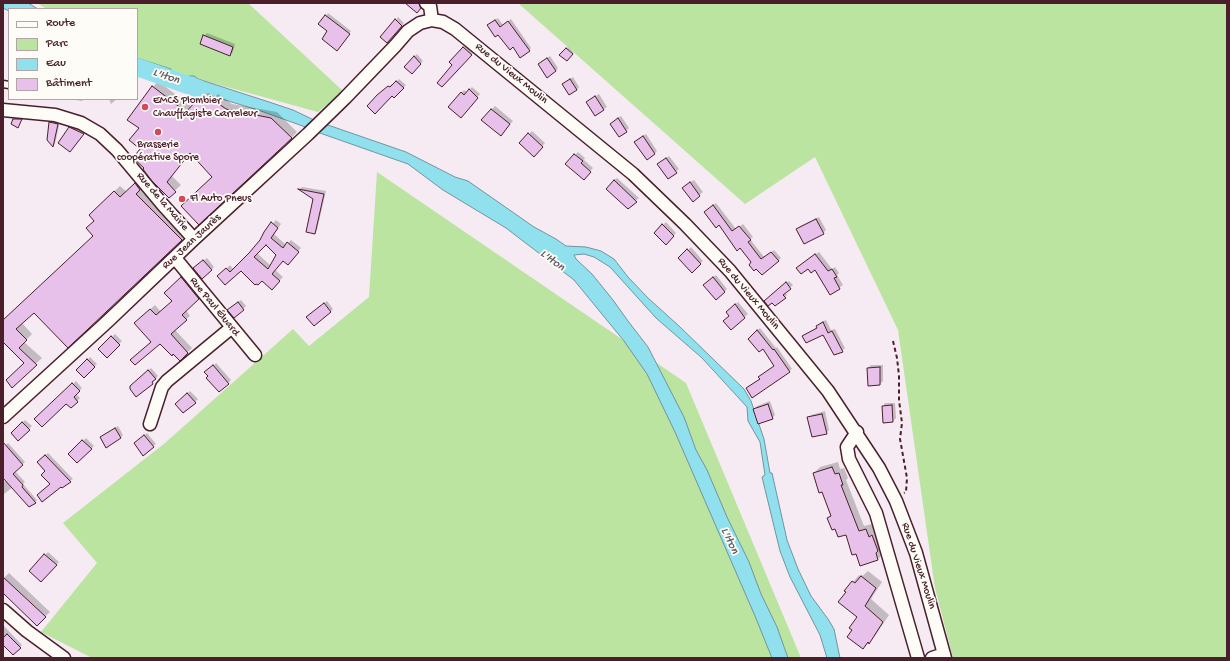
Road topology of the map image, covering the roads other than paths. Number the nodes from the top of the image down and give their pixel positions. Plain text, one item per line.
1 (426, 3) edge
2 (432, 20) junction
3 (3, 110) edge
4 (194, 239) junction
5 (174, 258) junction
6 (231, 328) junction
7 (255, 355) dead end
8 (3, 417) edge
9 (150, 424) dead end
10 (857, 432) junction
11 (3, 610) edge
12 (945, 656) edge
13 (64, 658) edge
14 (918, 658) edge
15 (932, 658) edge

1 - 2 street
2 - 4 street, Rue Jean Jaurès
2 - 10 street, Rue du Vieux Moulin
3 - 4 street, Rue de la Mairie
4 - 5 street, Rue Jean Jaurès
5 - 6 street, Rue Paul Éluard
5 - 8 street, Rue Jean Jaurès
6 - 7 street, Rue Paul Éluard
6 - 9 street
10 - 12 street, Rue du Vieux Moulin
10 - 14 street
11 - 13 street
12 - 15 street

